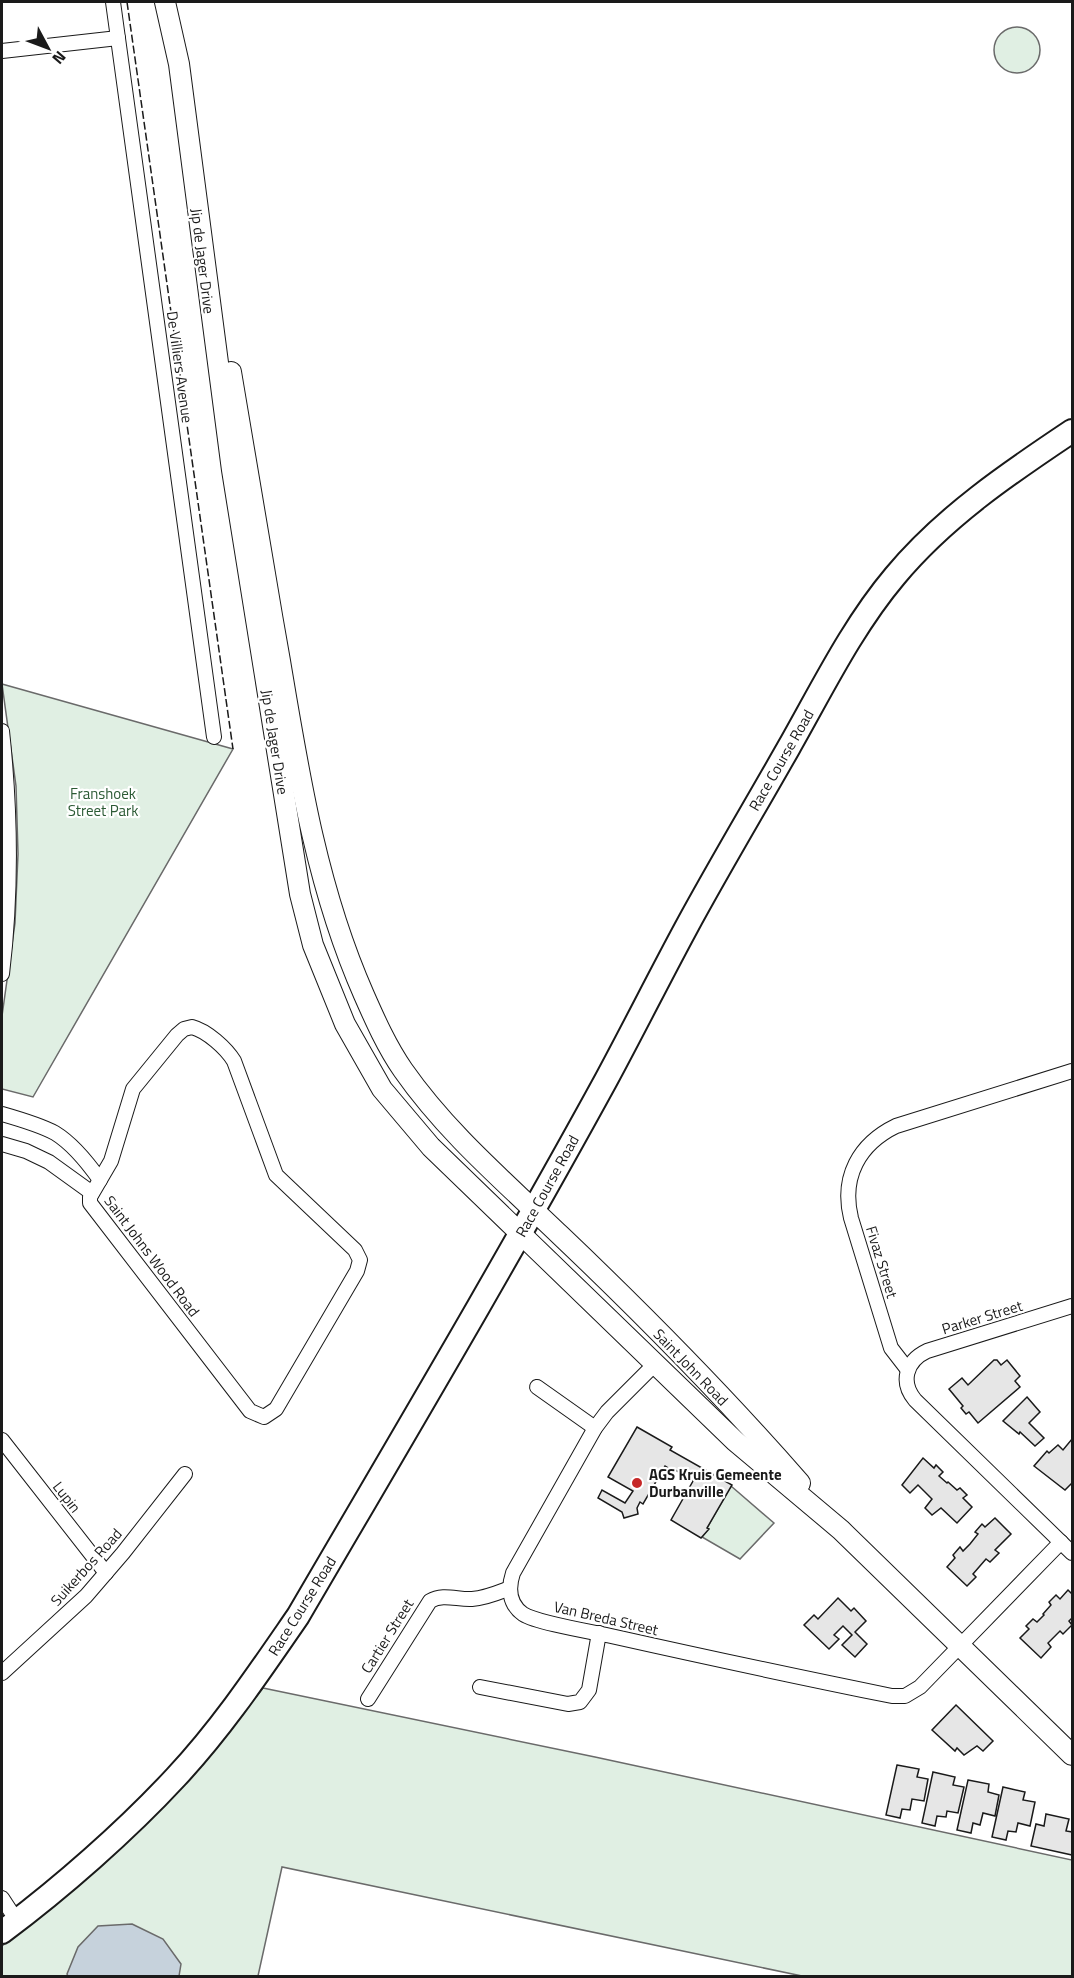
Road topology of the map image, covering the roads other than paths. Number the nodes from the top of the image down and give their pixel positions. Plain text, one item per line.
1 (113, 2) edge
2 (165, 2) edge
3 (176, 2) edge
4 (118, 38) junction
5 (2, 51) edge
6 (179, 64) junction
7 (194, 181) junction
8 (1072, 431) edge
9 (2, 731) edge
10 (214, 737) dead end
11 (2, 974) edge
12 (1072, 1071) edge
13 (2, 1114) edge
14 (2, 1144) edge
15 (100, 1180) junction
16 (92, 1193) junction
17 (534, 1210) junction
18 (521, 1233) junction
19 (1072, 1306) edge
20 (656, 1363) junction
21 (908, 1370) junction
22 (537, 1387) dead end
23 (595, 1428) junction
24 (2, 1440) edge
25 (185, 1474) dead end
26 (841, 1530) junction
27 (1061, 1542) junction
28 (1072, 1553) edge
29 (106, 1573) junction
30 (510, 1588) junction
31 (599, 1633) junction
32 (960, 1646) junction
33 (2, 1673) edge
34 (480, 1687) dead end
35 (368, 1699) dead end
36 (1072, 1755) edge
37 (2, 1898) edge
38 (9, 1926) edge

1 - 4 street, De Villiers Avenue
2 - 6 main road, Jip de Jager Drive
3 - 6 main road, Jip de Jager Drive
4 - 5 street
4 - 10 street, De Villiers Avenue
6 - 7 main road, Jip de Jager Drive
7 - 17 main road, Jip de Jager Drive
7 - 18 main road, Jip de Jager Drive
8 - 17 main road, Race Course Road
9 - 11 street
12 - 21 street, Fivaz Street
13 - 15 street
14 - 16 street
15 - 16 street, Saint Johns Wood Road
15 - 16 street, Saint Johns Wood Road
17 - 18 main road, Race Course Road
17 - 26 main road, Saint John Road
18 - 20 main road, Saint John Road
18 - 38 main road, Race Course Road
19 - 21 street, Parker Street
20 - 23 street
20 - 26 main road, Saint John Road
21 - 27 street, Fivaz Street
22 - 23 street
23 - 30 street
24 - 29 street, Lupin
25 - 29 street, Suikerbos Road
26 - 32 main road, Saint John Road
27 - 28 street, Fivaz Street
27 - 32 street
29 - 33 street, Suikerbos Road
30 - 31 street, Van Breda Street
30 - 35 street, Cartier Street
31 - 32 street, Van Breda Street
31 - 34 street
32 - 36 main road, Saint John Road
37 - 38 street

